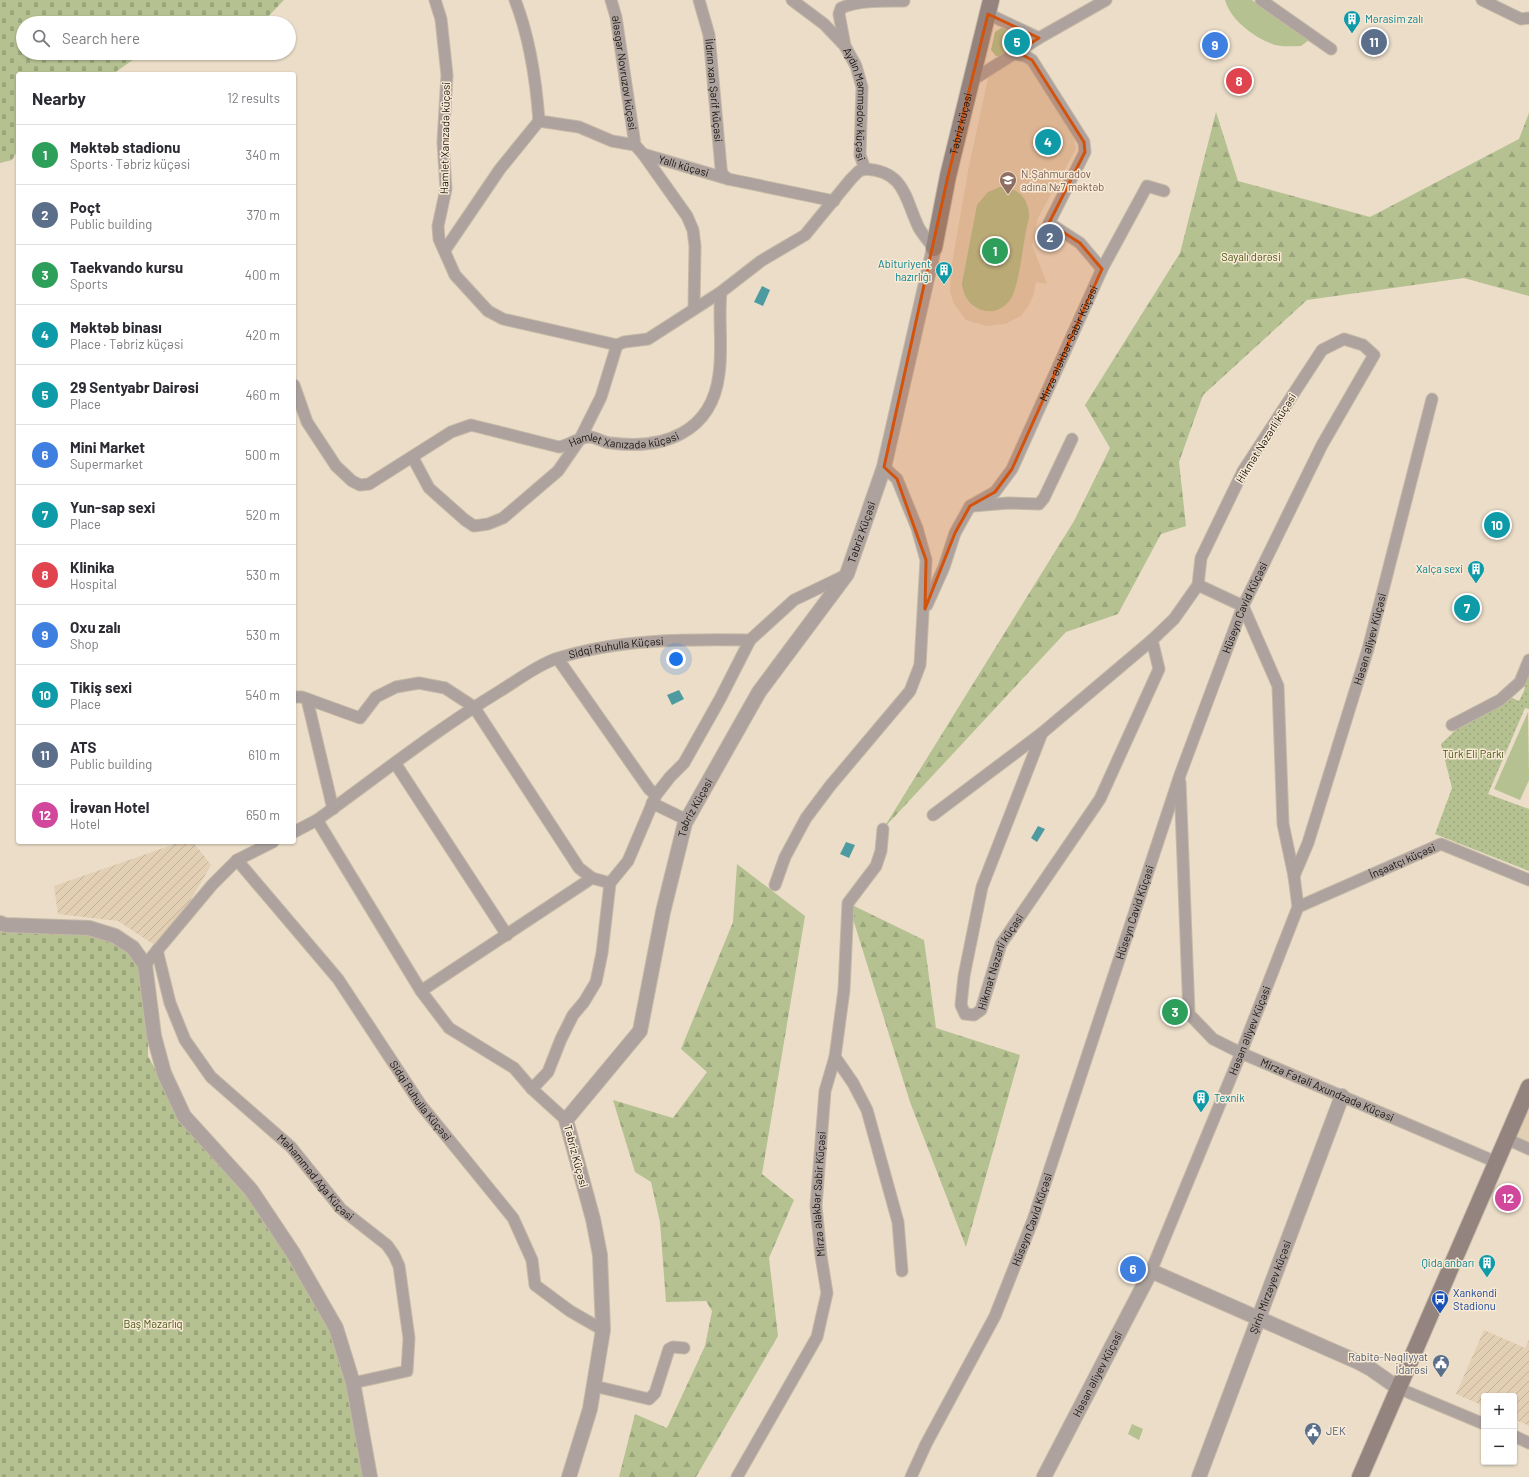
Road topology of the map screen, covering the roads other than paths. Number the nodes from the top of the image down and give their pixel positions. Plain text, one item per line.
1 (435, 0) edge
2 (515, 0) edge
3 (610, 0) edge
4 (699, 0) edge
5 (792, 0) edge
6 (905, 0) edge
7 (1106, 0) edge
8 (1261, 0) edge
9 (1482, 0) edge
10 (990, 7) edge
11 (1529, 18) edge
12 (1039, 38) junction
13 (845, 46) junction
14 (1331, 49) dead end
15 (1014, 54) junction
16 (971, 81) junction
17 (539, 121) junction
18 (635, 145) junction
19 (643, 154) junction
20 (865, 169) junction
21 (728, 179) junction
22 (1164, 191) dead end
23 (834, 202) junction
24 (934, 248) junction
25 (445, 250) junction
26 (1102, 269) junction
27 (721, 292) junction
28 (694, 309) junction
29 (617, 346) junction
30 (1374, 355) joint
31 (296, 391) edge
32 (1432, 399) dead end
33 (580, 439) junction
34 (1072, 439) dead end
35 (413, 458) junction
36 (884, 467) junction
37 (970, 506) junction
38 (847, 574) junction
39 (1198, 585) junction
40 (1243, 606) junction
41 (925, 609) junction
42 (750, 640) junction
43 (1152, 640) junction
44 (558, 659) junction
45 (1529, 660) edge
46 (296, 697) edge
47 (307, 699) junction
48 (474, 707) junction
49 (1452, 725) dead end
50 (1042, 733) junction
51 (395, 763) junction
52 (1180, 775) junction
53 (654, 799) junction
54 (333, 809) junction
55 (933, 815) dead end
56 (317, 820) junction
57 (687, 820) junction
58 (882, 829) dead end
59 (296, 831) edge
60 (269, 844) edge
61 (237, 860) junction
62 (1294, 876) junction
63 (592, 878) junction
64 (1529, 880) edge
65 (610, 883) junction
66 (775, 885) dead end
67 (1298, 907) junction
68 (0, 923) edge
69 (507, 934) junction
70 (157, 950) junction
71 (146, 965) junction
72 (421, 991) junction
73 (1241, 1053) junction
74 (834, 1057) junction
75 (1529, 1087) edge
76 (532, 1089) junction
77 (1342, 1096) junction
78 (566, 1120) junction
79 (1507, 1139) junction
80 (1529, 1149) edge
81 (1496, 1162) junction
82 (1151, 1271) junction
83 (902, 1272) dead end
84 (1258, 1317) junction
85 (603, 1330) junction
86 (684, 1348) dead end
87 (353, 1383) junction
88 (594, 1386) junction
89 (1398, 1388) junction
90 (1481, 1423) edge
91 (1517, 1437) edge
92 (1529, 1442) edge
93 (370, 1477) edge
94 (569, 1477) edge
95 (737, 1477) edge
96 (911, 1477) edge
97 (1044, 1477) edge
98 (1199, 1477) edge
99 (1360, 1477) edge

1 - 25 street, Hamlet Xanızadə küçəsi
2 - 17 street
3 - 18 street, Ələsgər Novruzov küçəsi
4 - 21 street, İldırın xan Şərif küçəsi
5 - 13 street, Aydın Məmmədov küçəsi
6 - 13 street
7 - 12 street
8 - 14 street
9 - 11 street
10 - 12 street
10 - 16 main road, Təbriz küçəsi
12 - 15 street
13 - 20 street, Aydın Məmmədov küçəsi
15 - 16 street
15 - 26 street
16 - 24 main road, Təbriz küçəsi
17 - 18 street
17 - 25 street
18 - 19 street
19 - 21 street, Yallı küçəsi
19 - 28 street
20 - 23 street, Hamlet Xanızadə küçəsi
20 - 24 street, Aydın Məmmədov küçəsi
21 - 23 street, Yallı küçəsi
22 - 26 street, Mirzə Ələkbər Sabir Küçəsi
23 - 27 street, Hamlet Xanızadə küçəsi
24 - 36 street, Təbriz Küçəsi
25 - 29 street, Hamlet Xanızadə küçəsi
26 - 37 street, Mirzə Ələkbər Sabir Küçəsi
27 - 28 street, Hamlet Xanızadə küçəsi
27 - 33 street, Hamlet Xanızadə küçəsi
28 - 29 street, Hamlet Xanızadə küçəsi
29 - 33 street
30 - 39 street, Hikmət Nəzərli küçəsi
30 - 40 street, Hüseyn Cavid Küçəsi
31 - 35 street, Hamlet Xanızadə küçəsi
32 - 62 street, Həsən Əliyev Küçəsi
33 - 35 street, Hamlet Xanızadə küçəsi
33 - 35 street
34 - 37 street
36 - 38 street, Təbriz Küçəsi
36 - 41 street
37 - 41 street
38 - 42 street
38 - 57 street, Təbriz Küçəsi
39 - 40 street
39 - 43 street, Hikmət Nəzərli küçəsi
40 - 52 street, Hüseyn Cavid Küçəsi
40 - 62 street, Həsən Əliyev Küçəsi
41 - 66 street
42 - 44 street, Sidqi Ruhulla Küçəsi
42 - 53 street
43 - 50 street, Hikmət Nəzərli küçəsi
43 - 50 street, Hikmət Nəzərli küçəsi
44 - 48 street, Sidqi Ruhulla Küçəsi
44 - 53 street
45 - 49 street
46 - 47 street
47 - 48 street
47 - 54 street
48 - 51 street, Sidqi Ruhulla Küçəsi
48 - 63 street
50 - 55 street, Hikmət Nəzərli küçəsi
51 - 54 street, Sidqi Ruhulla Küçəsi
51 - 69 street
52 - 73 street, Mirzə Fətəli Axundzadə Küçəsi
52 - 96 street, Hüseyn Cavid Küçəsi
53 - 57 street
53 - 65 street
54 - 56 street, Sidqi Ruhulla Küçəsi
56 - 59 street, Sidqi Ruhulla Küçəsi
56 - 72 street
57 - 78 street, Təbriz Küçəsi
58 - 74 street, Mirzə Ələkbər Sabir Küçəsi
60 - 61 street
61 - 70 street
61 - 85 street, Sidqi Ruhulla Küçəsi
62 - 67 street, Həsən Əliyev Küçəsi
63 - 65 street
63 - 69 street
64 - 67 street, İnşaatçı küçəsi
65 - 76 street
67 - 73 street, Həsən Əliyev Küçəsi
68 - 71 street
69 - 72 street
70 - 71 street
70 - 87 street, Məhəmməd Ağa Küçəsi
71 - 87 street
72 - 76 street
73 - 77 street, Mirzə Fətəli Axundzadə Küçəsi
73 - 82 street, Həsən Əliyev Küçəsi
74 - 83 street
74 - 95 street, Mirzə Ələkbər Sabir Küçəsi
75 - 79 main road
76 - 78 street
77 - 81 street, Mirzə Fətəli Axundzadə Küçəsi
77 - 84 street, Şirin Mirzəyev küçəsi
78 - 85 street, Təbriz Küçəsi
79 - 80 street
79 - 81 main road
81 - 89 main road
82 - 84 street
82 - 97 street, Həsən Əliyev Küçəsi
84 - 89 street
84 - 98 street, Şirin Mirzəyev küçəsi
85 - 88 street, Təbriz Küçəsi
86 - 88 street
87 - 93 street
88 - 94 street, Təbriz Küçəsi
89 - 90 street
89 - 99 main road
91 - 92 street

